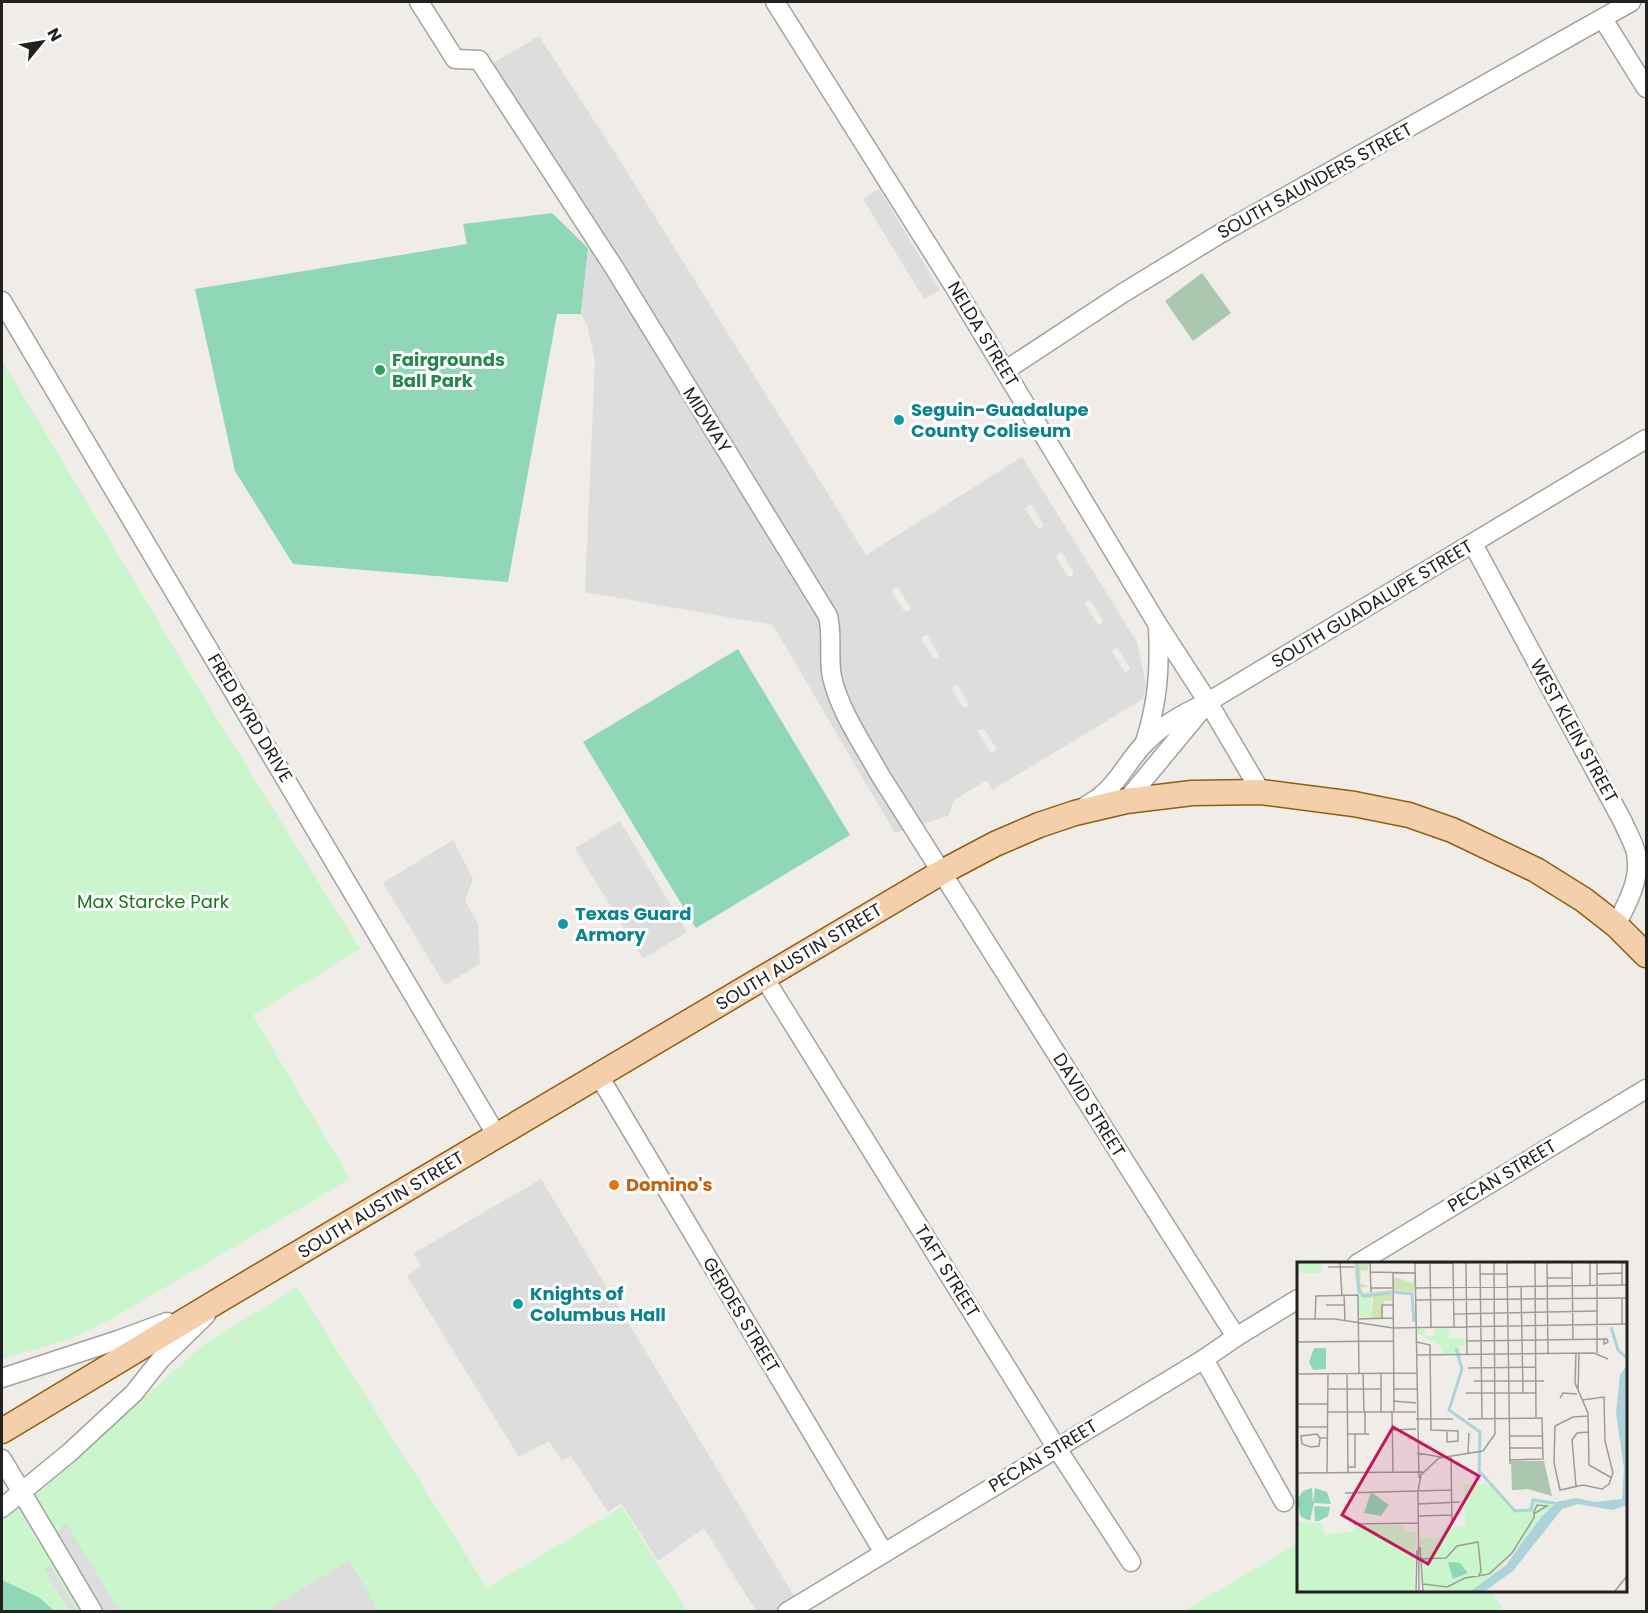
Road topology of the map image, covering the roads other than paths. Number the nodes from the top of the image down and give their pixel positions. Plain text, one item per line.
1 (419, 2) edge
2 (775, 2) edge
3 (1631, 2) edge
4 (1603, 19) junction
5 (1647, 88) edge
6 (2, 301) edge
7 (1006, 370) junction
8 (1647, 440) edge
9 (1473, 544) junction
10 (1158, 625) junction
11 (1208, 702) junction
12 (1145, 743) junction
13 (1261, 792) junction
14 (1126, 801) junction
15 (1075, 813) junction
16 (942, 872) junction
17 (1616, 925) junction
18 (1647, 955) edge
19 (765, 978) junction
20 (599, 1076) junction
21 (1647, 1089) edge
22 (497, 1136) junction
23 (1359, 1262) edge
24 (221, 1299) junction
25 (1297, 1300) edge
26 (1236, 1337) junction
27 (1204, 1359) junction
28 (2, 1378) edge
29 (2, 1431) edge
30 (1056, 1447) junction
31 (2, 1459) edge
32 (22, 1491) junction
33 (1284, 1502) dead end
34 (2, 1508) edge
35 (884, 1553) junction
36 (1131, 1562) dead end
37 (93, 1611) edge
38 (787, 1611) edge

1 - 16 street, MIDWAY
2 - 7 street, NELDA STREET
3 - 4 street, SOUTH SAUNDERS STREET
4 - 5 street
4 - 7 street, SOUTH SAUNDERS STREET
6 - 22 street, FRED BYRD DRIVE
7 - 10 street, NELDA STREET
8 - 9 street, SOUTH GUADALUPE STREET
9 - 11 street, SOUTH GUADALUPE STREET
9 - 17 street, WEST KLEIN STREET
10 - 11 street, NELDA STREET
10 - 12 street
11 - 12 street
11 - 13 street, NELDA STREET
11 - 14 street, SOUTH GUADALUPE STREET
12 - 15 street
13 - 14 main road, SOUTH AUSTIN STREET
13 - 17 main road, SOUTH AUSTIN STREET
14 - 15 main road, SOUTH AUSTIN STREET
15 - 16 main road, SOUTH AUSTIN STREET
16 - 19 main road, SOUTH AUSTIN STREET
16 - 26 street, DAVID STREET
17 - 18 main road, SOUTH AUSTIN STREET
19 - 20 main road, SOUTH AUSTIN STREET
19 - 30 street, TAFT STREET
20 - 22 main road, SOUTH AUSTIN STREET
20 - 35 street, GERDES STREET
21 - 23 street, PECAN STREET
22 - 24 main road, SOUTH AUSTIN STREET
24 - 28 street
24 - 29 main road, SOUTH AUSTIN STREET
24 - 32 street
25 - 26 street, PECAN STREET
26 - 27 street, PECAN STREET
27 - 30 street, PECAN STREET
27 - 33 street
30 - 35 street, PECAN STREET
30 - 36 street, TAFT STREET
31 - 32 street
32 - 34 street
32 - 37 street
35 - 38 street, PECAN STREET

